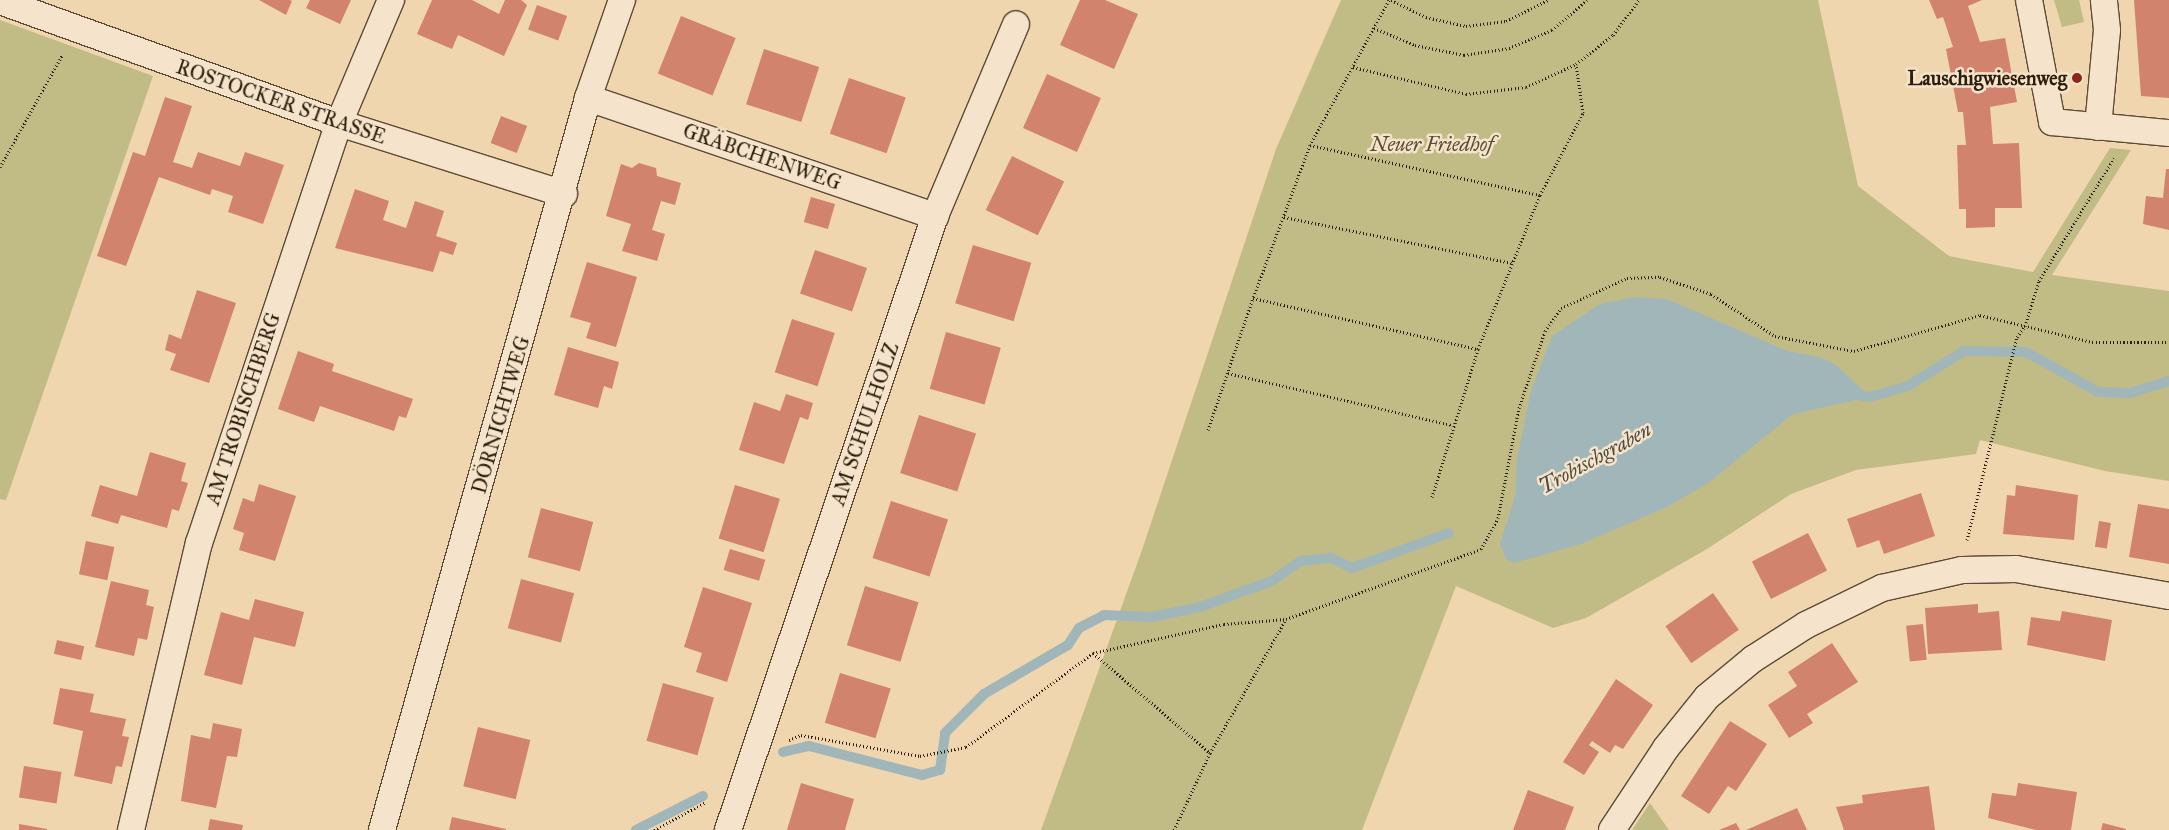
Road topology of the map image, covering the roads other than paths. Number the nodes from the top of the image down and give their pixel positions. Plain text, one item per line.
1 (391, 0) edge
2 (622, 0) edge
3 (2029, 0) edge
4 (2104, 0) edge
5 (0, 1) edge
6 (1016, 24) dead end
7 (588, 98) junction
8 (338, 123) junction
9 (2098, 127) junction
10 (2169, 133) edge
11 (564, 194) junction
12 (935, 216) junction
13 (2169, 596) edge
14 (130, 830) edge
15 (382, 830) edge
16 (728, 830) edge
17 (1612, 830) edge

1 - 8 street, AM TROBISCHBERG
2 - 7 street, DÖRNICHTWEG
3 - 9 street
4 - 9 street
5 - 8 street, ROSTOCKER STRASSE
6 - 12 street, AM SCHULHOLZ
7 - 11 street, DÖRNICHTWEG
7 - 12 street, GRÄBCHENWEG
8 - 11 street, ROSTOCKER STRASSE
8 - 14 street, AM TROBISCHBERG
9 - 10 street
11 - 15 street, DÖRNICHTWEG
12 - 16 street, AM SCHULHOLZ
13 - 17 street

